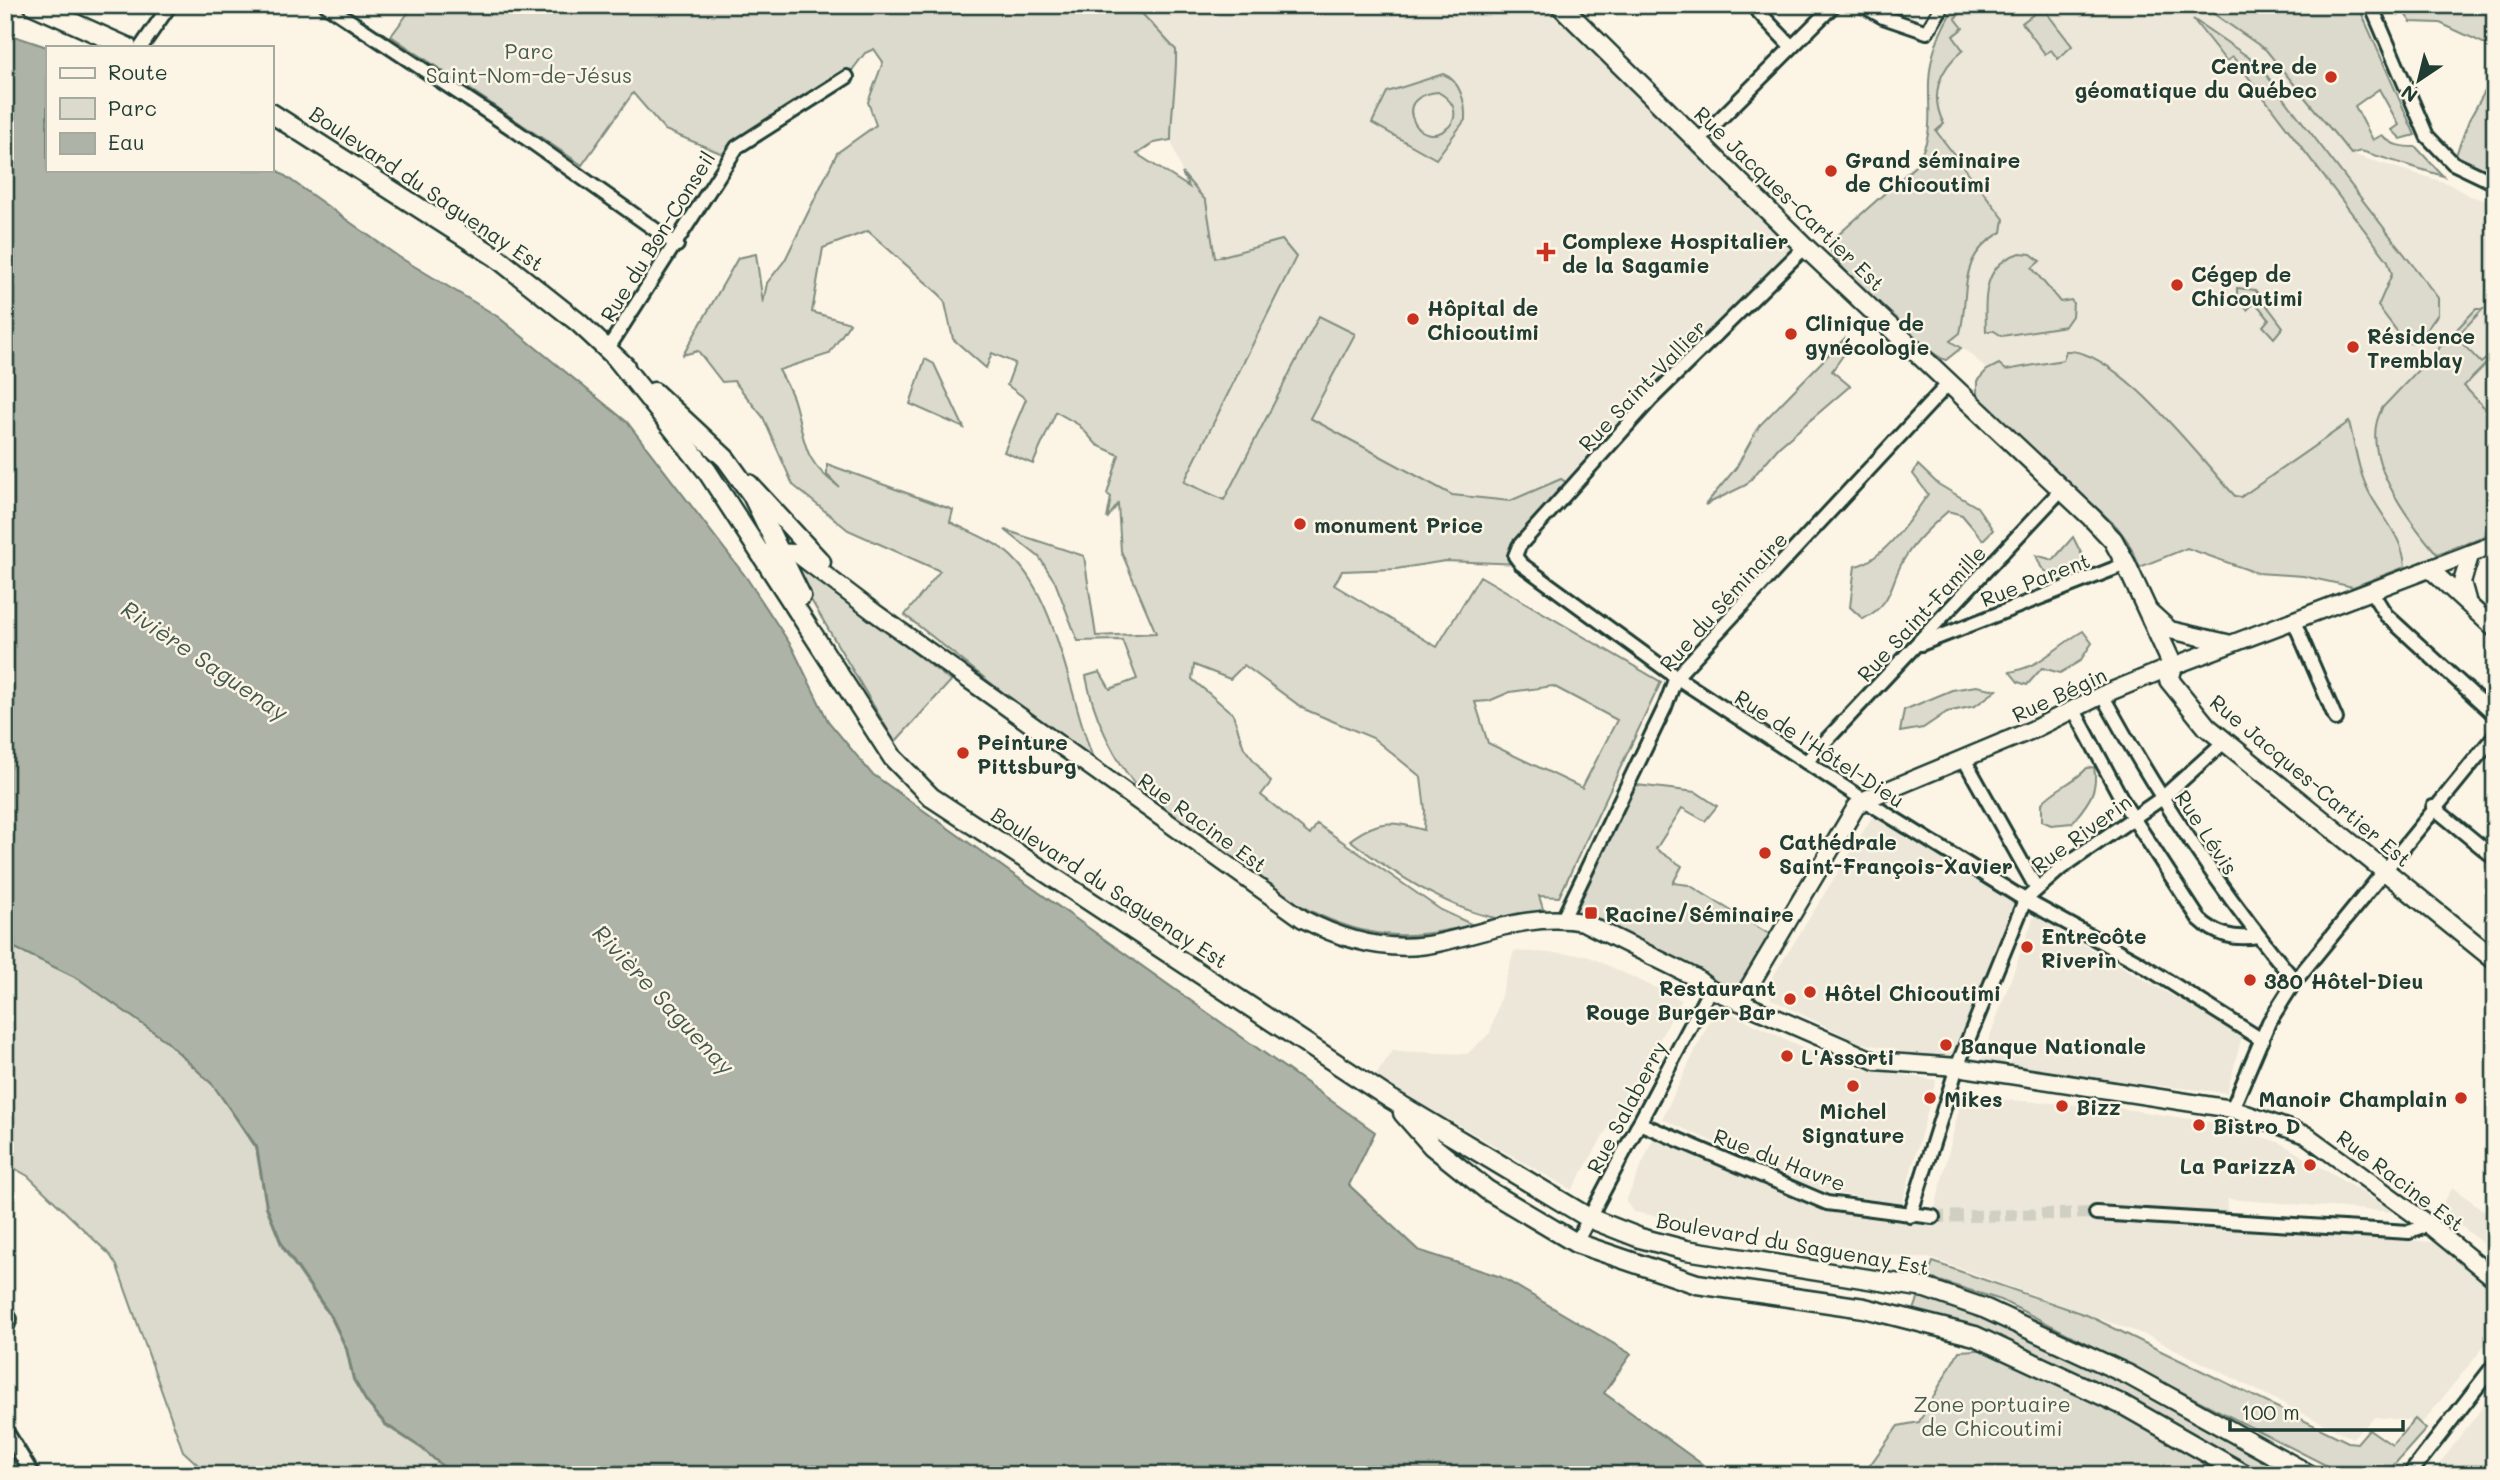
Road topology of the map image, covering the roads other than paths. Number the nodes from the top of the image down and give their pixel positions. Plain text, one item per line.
1 (33, 5) edge
2 (170, 5) edge
3 (326, 5) edge
4 (1560, 5) edge
5 (1752, 5) edge
6 (1834, 5) edge
7 (1862, 5) edge
8 (1943, 5) edge
9 (2371, 5) edge
10 (125, 46) edge
11 (142, 46) edge
12 (1791, 46) junction
13 (847, 76) dead end
14 (273, 114) edge
15 (1698, 141) junction
16 (2495, 183) edge
17 (677, 245) junction
18 (1805, 247) junction
19 (612, 355) junction
20 (1949, 383) junction
21 (726, 459) junction
22 (2062, 489) junction
23 (2495, 544) edge
24 (758, 546) junction
25 (780, 551) junction
26 (2470, 553) junction
27 (1516, 556) joint
28 (2126, 564) junction
29 (2429, 568) junction
30 (2371, 591) junction
31 (2467, 600) junction
32 (860, 601) junction
33 (2146, 608) junction
34 (2293, 619) junction
35 (2495, 629) edge
36 (2230, 643) junction
37 (1918, 646) junction
38 (2172, 666) junction
39 (843, 677) junction
40 (1676, 677) junction
41 (2102, 695) junction
42 (2074, 710) junction
43 (2495, 715) edge
44 (2336, 719) dead end
45 (2495, 735) edge
46 (2224, 742) junction
47 (1964, 759) junction
48 (1807, 762) junction
49 (2162, 798) junction
50 (1864, 800) junction
51 (2433, 807) junction
52 (2133, 818) junction
53 (2495, 858) edge
54 (2381, 870) junction
55 (2037, 889) junction
56 (2025, 900) junction
57 (1563, 919) junction
58 (2258, 936) junction
59 (2495, 960) edge
60 (2295, 981) junction
61 (1710, 989) junction
62 (1740, 1002) junction
63 (2262, 1040) junction
64 (1956, 1067) junction
65 (1389, 1098) junction
66 (2232, 1109) junction
67 (1639, 1123) junction
68 (2096, 1213) tunnel mouth
69 (1910, 1216) junction
70 (1933, 1217) tunnel mouth
71 (1589, 1218) junction
72 (2429, 1226) junction
73 (1576, 1243) junction
74 (2495, 1279) edge
75 (5, 1311) edge
76 (5, 1331) edge
77 (2495, 1364) edge
78 (5, 1429) edge
79 (33, 1475) edge
80 (2246, 1475) edge
81 (2310, 1475) edge
82 (2409, 1475) edge

1 - 10 main road
2 - 11 street
3 - 17 street
4 - 15 main road, Rue Jacques-Cartier Est
5 - 12 street
6 - 12 street
7 - 8 street
9 - 16 street
12 - 15 street
13 - 17 street, Rue du Bon-Conseil
14 - 19 main road, Boulevard du Saguenay Est
15 - 18 main road, Rue Jacques-Cartier Est
17 - 19 street, Rue du Bon-Conseil
18 - 20 main road, Rue Jacques-Cartier Est
18 - 27 street, Rue Saint-Vallier
19 - 21 main road, Boulevard du Saguenay Est
19 - 24 main road, Boulevard du Saguenay Est
20 - 22 main road, Rue Jacques-Cartier Est
20 - 40 street, Rue du Séminaire
21 - 25 main road, Boulevard du Saguenay Est
21 - 32 street, Rue Racine Est
22 - 28 main road, Rue Jacques-Cartier Est
22 - 37 street, Rue Saint-Famille
23 - 26 street, Rue Bégin
24 - 25 street, Rue Racine Est
24 - 39 main road, Boulevard du Saguenay Est
25 - 32 street, Rue Racine Est
25 - 39 main road, Boulevard du Saguenay Est
26 - 29 street, Rue Bégin
26 - 31 street
27 - 40 street, Rue de l'Hôtel-Dieu
28 - 33 main road, Rue Jacques-Cartier Est
28 - 37 street, Rue Parent
29 - 30 street, Rue Bégin
29 - 31 street
30 - 34 street, Rue Bégin
30 - 43 street
31 - 35 street
32 - 57 street, Rue Racine Est
33 - 36 street
33 - 38 main road, Rue Jacques-Cartier Est
34 - 36 street, Rue Bégin
34 - 44 street
36 - 38 street, Rue Bégin
37 - 48 street, Rue Saint-Famille
38 - 41 street, Rue Bégin
38 - 46 main road, Rue Jacques-Cartier Est
39 - 65 main road, Boulevard du Saguenay Est
40 - 48 street, Rue de l'Hôtel-Dieu
40 - 57 street, Rue du Séminaire
41 - 42 street, Rue Bégin
41 - 49 street, Rue Lévis
42 - 47 street, Rue Bégin
42 - 52 street
45 - 51 street
46 - 49 street, Rue Riverin
46 - 54 main road, Rue Jacques-Cartier Est
47 - 50 street, Rue Bégin
47 - 55 street
48 - 50 street, Rue de l'Hôtel-Dieu
49 - 52 street, Rue Riverin
49 - 58 street, Rue Lévis
50 - 56 street, Rue de l'Hôtel-Dieu
50 - 62 street
51 - 53 street
51 - 54 street
52 - 55 street, Rue Riverin
52 - 58 street
54 - 59 main road, Rue Jacques-Cartier Est
54 - 60 street
55 - 56 street, Rue Riverin
56 - 63 street, Rue de l'Hôtel-Dieu
56 - 64 street, Rue Riverin
57 - 61 street, Rue Racine Est
58 - 60 street, Rue Lévis
60 - 63 street
61 - 62 street, Rue Racine Est
61 - 67 street, Rue Salaberry
62 - 64 street, Rue Racine Est
63 - 66 street
64 - 66 street, Rue Racine Est
64 - 69 street, Rue Riverin
65 - 71 main road, Boulevard du Saguenay Est
65 - 73 main road, Boulevard du Saguenay Est
66 - 72 street, Rue Racine Est
67 - 69 street, Rue du Havre
67 - 71 street, Rue Salaberry
68 - 72 street
69 - 70 street, Rue du Havre
71 - 73 street, Rue Salaberry
71 - 81 main road, Boulevard du Saguenay Est
72 - 74 street, Rue Racine Est
73 - 80 main road, Boulevard du Saguenay Est
75 - 76 street
77 - 82 street
78 - 79 street

